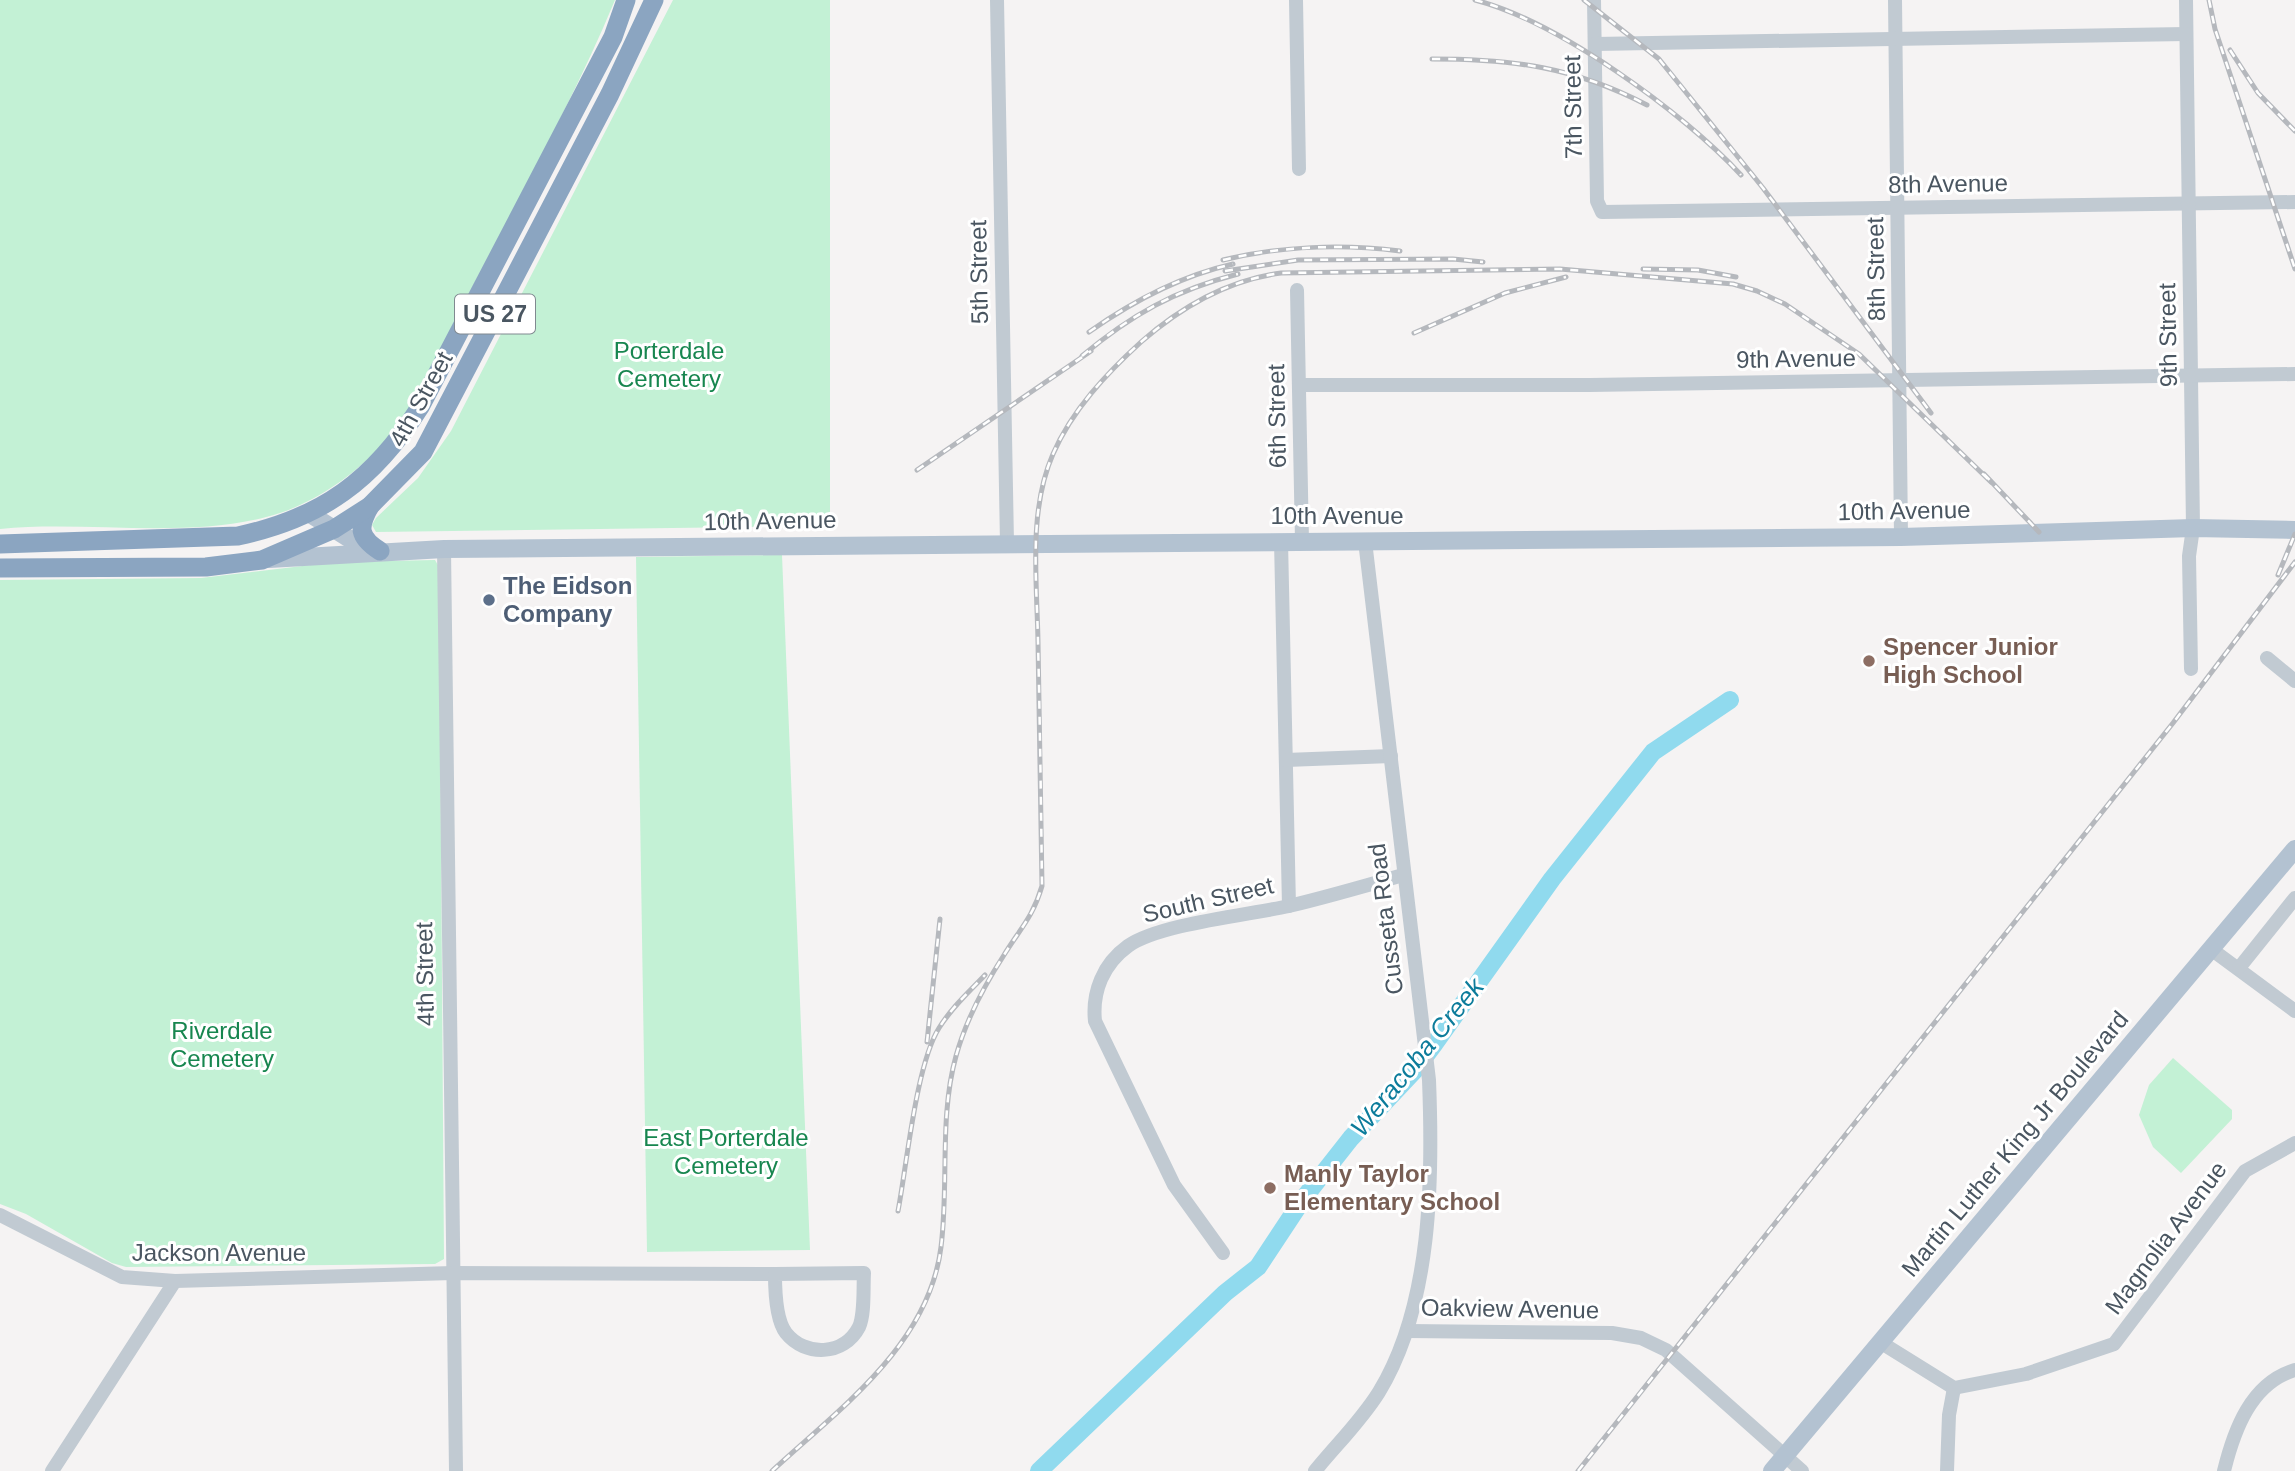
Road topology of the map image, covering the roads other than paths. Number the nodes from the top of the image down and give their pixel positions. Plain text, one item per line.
1 (626, 0) edge
2 (654, 0) edge
3 (997, 0) edge
4 (1296, 0) edge
5 (1594, 0) edge
6 (1895, 0) edge
7 (2186, 0) edge
8 (2186, 34) junction
9 (1895, 38) junction
10 (1595, 44) junction
11 (1298, 169) dead end
12 (2188, 201) junction
13 (2295, 202) edge
14 (1898, 208) junction
15 (1602, 212) joint
16 (1297, 289) dead end
17 (2295, 374) edge
18 (2191, 375) junction
19 (1901, 380) junction
20 (1298, 385) junction
21 (370, 506) junction
22 (310, 514) junction
23 (2193, 528) junction
24 (334, 529) junction
25 (2295, 530) edge
26 (1901, 537) junction
27 (162, 538) junction
28 (1281, 541) junction
29 (1301, 541) junction
30 (1365, 541) junction
31 (1007, 543) junction
32 (0, 544) edge
33 (444, 549) junction
34 (380, 551) junction
35 (262, 560) junction
36 (61, 566) junction
37 (0, 568) edge
38 (2267, 658) dead end
39 (2191, 669) dead end
40 (2295, 681) edge
41 (1391, 756) junction
42 (1286, 760) junction
43 (2295, 849) edge
44 (1403, 875) junction
45 (2295, 898) edge
46 (1289, 906) junction
47 (2211, 949) junction
48 (2239, 968) junction
49 (2295, 1011) edge
50 (2295, 1143) edge
51 (0, 1215) edge
52 (1223, 1253) dead end
53 (453, 1273) junction
54 (775, 1274) junction
55 (175, 1280) junction
56 (1408, 1331) junction
57 (1880, 1342) junction
58 (2295, 1370) edge
59 (1954, 1388) junction
60 (1786, 1455) junction
61 (52, 1471) edge
62 (456, 1471) edge
63 (1315, 1471) edge
64 (1772, 1471) edge
65 (1802, 1471) edge
66 (1947, 1471) edge
67 (2224, 1471) edge

1 - 22 highway, 4th Street / US 27
2 - 21 highway, 4th Street / US 27
3 - 31 street, 5th Street
4 - 11 street
5 - 10 street, 7th Street
6 - 9 street, 8th Street
7 - 8 street, 9th Street
8 - 9 street
8 - 12 street, 9th Street
9 - 10 street
9 - 14 street, 8th Street
10 - 15 street, 7th Street
12 - 13 street, 8th Avenue
12 - 14 street, 8th Avenue
12 - 18 street, 9th Street
14 - 15 street, 8th Avenue
14 - 19 street, 8th Street
16 - 20 street, 6th Street
17 - 18 street, 9th Avenue
18 - 19 street, 9th Avenue
18 - 23 street, 9th Street
19 - 20 street, 9th Avenue
19 - 26 street, 8th Street
20 - 29 street, 6th Street
21 - 24 highway, 4th Street / US 27
21 - 34 highway
22 - 24 main road, 10th Avenue
22 - 27 highway, 4th Street / US 27
23 - 25 main road, 10th Avenue
23 - 26 main road, 10th Avenue
23 - 39 street, 9th Street
24 - 34 main road, 10th Avenue
24 - 35 highway, 4th Street / US 27
26 - 30 main road, 10th Avenue
27 - 32 highway, 4th Street / US 27
27 - 36 highway
28 - 29 main road, 10th Avenue
28 - 31 main road, 10th Avenue
28 - 42 street, South Street
29 - 30 main road, 10th Avenue
30 - 41 street, Cusseta Road
31 - 33 main road, 10th Avenue
33 - 34 main road, 10th Avenue
33 - 53 street, 4th Street
34 - 35 main road, 10th Avenue
35 - 36 highway, 4th Street / US 27
36 - 37 highway, 4th Street / US 27
38 - 40 street
41 - 42 street
41 - 44 street, Cusseta Road
42 - 46 street, South Street
43 - 47 main road, Martin Luther King Jr Boulevard
44 - 46 street
44 - 56 street, Cusseta Road
45 - 48 street
46 - 52 street, South Street
47 - 48 street
47 - 57 main road, Martin Luther King Jr Boulevard
48 - 49 street
50 - 59 street, Magnolia Avenue
51 - 55 street, Jackson Avenue
53 - 54 street, Jackson Avenue
53 - 55 street, Jackson Avenue
53 - 62 street, 4th Street
54 - 54 street, Jackson Avenue
55 - 61 street
56 - 60 street, Oakview Avenue
56 - 63 street, Cusseta Road
57 - 59 street
57 - 60 main road, Martin Luther King Jr Boulevard
58 - 67 street
59 - 66 street
60 - 64 main road, Martin Luther King Jr Boulevard
60 - 65 street

